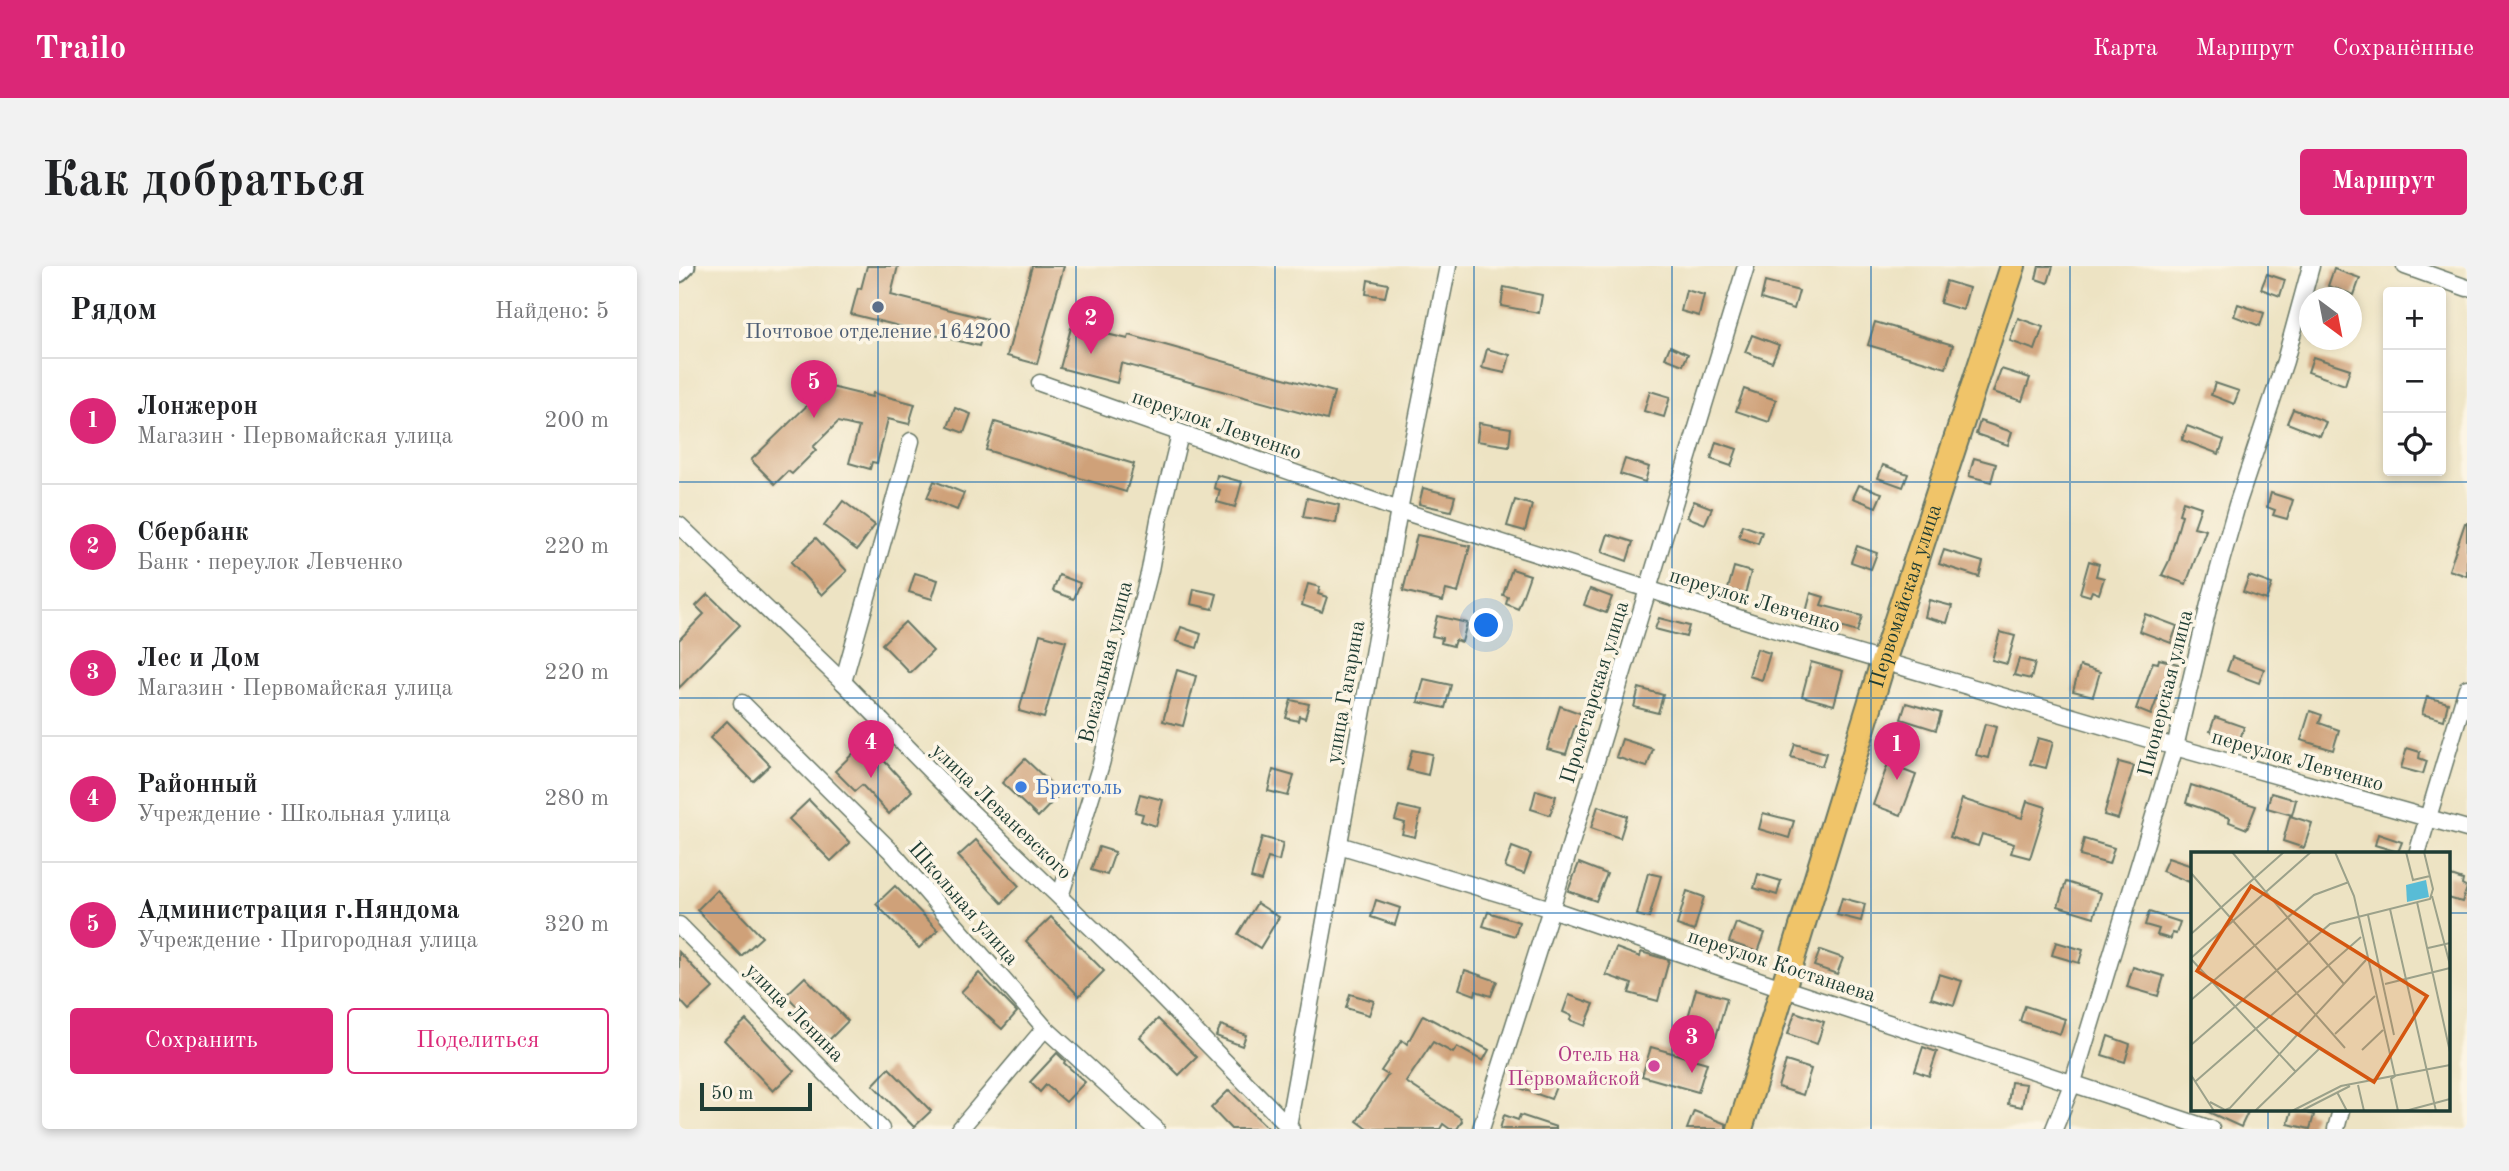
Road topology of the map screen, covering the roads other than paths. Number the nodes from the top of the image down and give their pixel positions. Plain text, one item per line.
1 (685, 266) edge
2 (1448, 266) edge
3 (1745, 266) edge
4 (2013, 266) edge
5 (2311, 266) edge
6 (2406, 266) edge
7 (679, 272) edge
8 (2467, 288) edge
9 (1040, 383) dead end
10 (1180, 434) junction
11 (911, 441) dead end
12 (1399, 510) junction
13 (679, 526) edge
14 (1646, 588) junction
15 (1882, 662) junction
16 (843, 682) junction
17 (2467, 688) edge
18 (742, 703) dead end
19 (2175, 747) junction
20 (2428, 819) junction
21 (2467, 829) edge
22 (1339, 845) junction
23 (2418, 852) edge
24 (1060, 897) junction
25 (1551, 909) junction
26 (679, 925) edge
27 (1782, 988) junction
28 (1045, 1028) junction
29 (2073, 1082) junction
30 (2340, 1112) edge
31 (1290, 1127) edge
32 (881, 1129) edge
33 (960, 1129) edge
34 (1156, 1129) edge
35 (1481, 1129) edge
36 (1740, 1129) edge
37 (2055, 1129) edge
38 (2211, 1129) edge
39 (2336, 1129) edge

1 - 7 street
2 - 12 street, улица Гагарина
3 - 14 street, Пролетарская улица
4 - 15 main road, Первомайская улица
5 - 19 street, Пионерская улица
6 - 8 street
9 - 10 street, переулок Левченко
10 - 12 street, переулок Левченко
10 - 24 street, Вокзальная улица
11 - 16 street
12 - 14 street, переулок Левченко
12 - 22 street, улица Гагарина
13 - 16 street, улица Леваневского
14 - 15 street, переулок Левченко
14 - 25 street, Пролетарская улица
15 - 19 street, переулок Левченко
15 - 27 main road, Первомайская улица
16 - 24 street, улица Леваневского
17 - 20 street
18 - 28 street, Школьная улица
19 - 20 street, переулок Левченко
19 - 29 street, Пионерская улица
20 - 21 street, переулок Левченко
20 - 23 street
22 - 25 street, переулок Костанаева
22 - 31 street, улица Гагарина
24 - 31 street, улица Леваневского
25 - 27 street, переулок Костанаева
25 - 35 street, Пролетарская улица
26 - 32 street, улица Ленина
27 - 29 street, переулок Костанаева
27 - 36 main road, Первомайская улица
28 - 33 street
28 - 34 street, Школьная улица
29 - 37 street, Пионерская улица
29 - 38 street, переулок Костанаева
30 - 39 street

